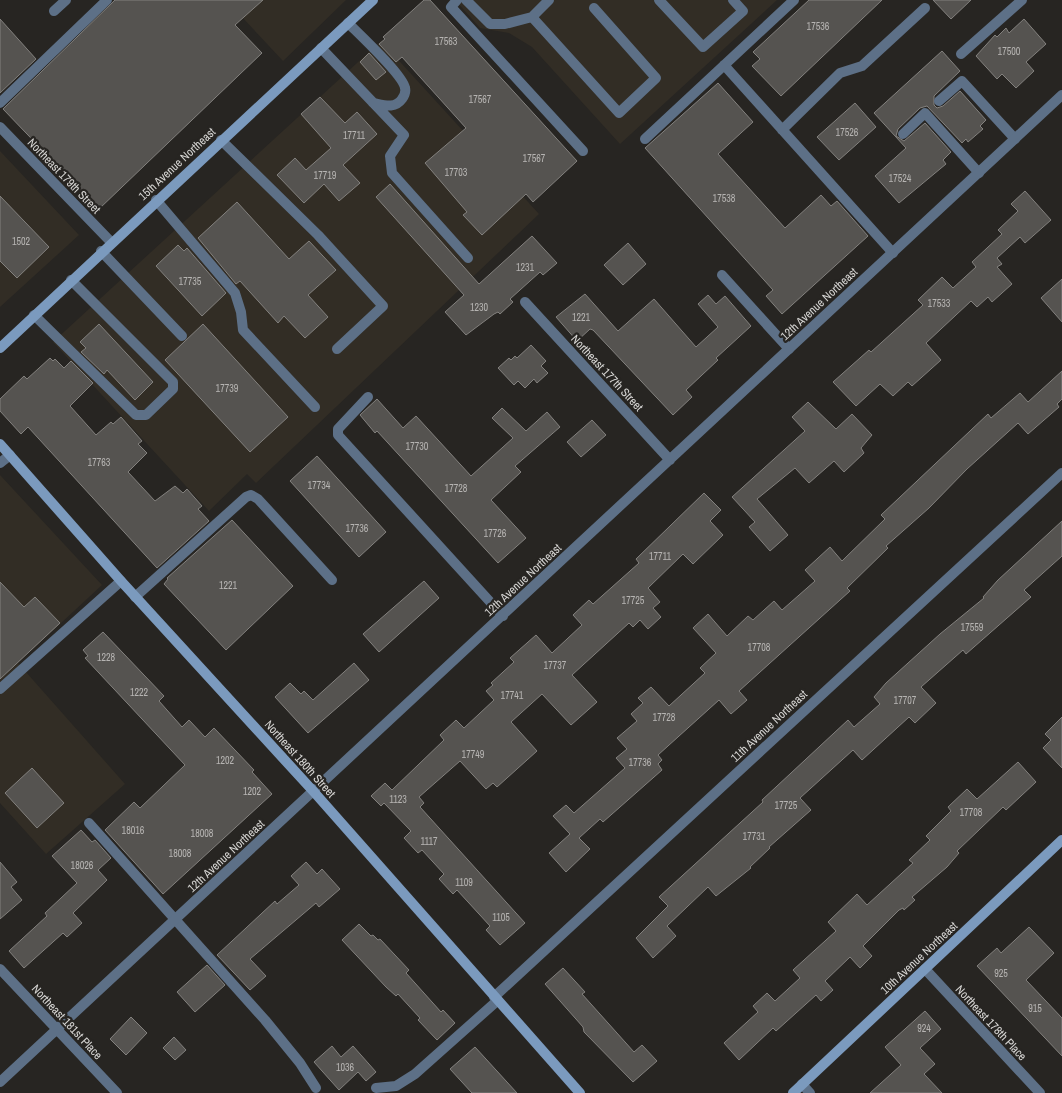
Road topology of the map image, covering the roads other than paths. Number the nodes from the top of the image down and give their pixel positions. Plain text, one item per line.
1 (66, 0) edge
2 (107, 0) edge
3 (373, 0) edge
4 (466, 0) edge
5 (550, 0) edge
6 (659, 0) edge
7 (733, 0) edge
8 (794, 0) edge
9 (1022, 0) edge
10 (450, 2) edge
11 (594, 8) dead end
12 (925, 8) dead end
13 (54, 11) dead end
14 (532, 17) junction
15 (348, 22) junction
16 (321, 48) junction
17 (962, 54) dead end
18 (724, 65) junction
19 (1062, 95) edge
20 (939, 102) dead end
21 (0, 103) edge
22 (374, 103) junction
23 (0, 127) edge
24 (782, 130) junction
25 (903, 134) dead end
26 (645, 139) dead end
27 (1015, 139) junction
28 (221, 140) junction
29 (583, 151) dead end
30 (979, 172) junction
31 (156, 200) junction
32 (111, 242) junction
33 (101, 251) junction
34 (893, 253) junction
35 (468, 258) dead end
36 (722, 275) dead end
37 (71, 280) junction
38 (525, 302) dead end
39 (34, 316) junction
40 (182, 336) dead end
41 (0, 348) edge
42 (336, 349) dead end
43 (789, 349) junction
44 (368, 397) dead end
45 (315, 407) dead end
46 (0, 444) edge
47 (10, 455) junction
48 (670, 460) junction
49 (0, 463) edge
50 (1062, 472) edge
51 (332, 580) dead end
52 (121, 581) junction
53 (135, 597) junction
54 (503, 616) junction
55 (0, 689) edge
56 (314, 792) junction
57 (89, 823) dead end
58 (1062, 840) edge
59 (174, 921) junction
60 (0, 969) edge
61 (925, 969) junction
62 (496, 999) junction
63 (57, 1030) junction
64 (0, 1082) edge
65 (802, 1084) junction
66 (316, 1088) dead end
67 (376, 1088) dead end
68 (117, 1093) edge
69 (580, 1093) edge
70 (793, 1093) edge
71 (810, 1093) edge
72 (1040, 1093) edge

1 - 13 street
2 - 21 street
3 - 15 street, 15th Avenue Northeast
4 - 14 street
5 - 14 street
6 - 7 street
8 - 18 street
9 - 17 street
10 - 29 street
11 - 14 street
12 - 24 street
15 - 16 street, 15th Avenue Northeast
15 - 22 street
16 - 22 street
16 - 28 street, 15th Avenue Northeast
18 - 24 street
18 - 26 street
19 - 27 street, 12th Avenue Northeast
20 - 27 street
22 - 35 street
23 - 32 street, Northeast 179th Street
24 - 34 street
25 - 30 street
27 - 30 street, 12th Avenue Northeast
28 - 31 street, 15th Avenue Northeast
28 - 42 street
30 - 34 street, 12th Avenue Northeast
31 - 32 street, 15th Avenue Northeast
31 - 45 street
32 - 33 street, 15th Avenue Northeast
33 - 37 street, 15th Avenue Northeast
33 - 40 street
34 - 43 street, 12th Avenue Northeast
36 - 43 street
37 - 39 street, 15th Avenue Northeast
37 - 39 street
38 - 48 street, Northeast 177th Street
39 - 41 street, 15th Avenue Northeast
43 - 48 street, 12th Avenue Northeast
44 - 54 street
46 - 47 street, Northeast 180th Street
47 - 49 street
47 - 52 street, Northeast 180th Street
48 - 54 street, 12th Avenue Northeast
50 - 62 street, 11th Avenue Northeast
51 - 53 street
52 - 53 street, Northeast 180th Street
52 - 55 street
53 - 56 street, Northeast 180th Street
54 - 56 street, 12th Avenue Northeast
56 - 59 street, 12th Avenue Northeast
56 - 62 street, Northeast 180th Street
57 - 59 street
58 - 61 street, 10th Avenue Northeast
59 - 63 street, 12th Avenue Northeast
59 - 66 street
60 - 63 street, Northeast 181st Place
61 - 65 street, 10th Avenue Northeast
61 - 72 street, Northeast 178th Place
62 - 67 street, 11th Avenue Northeast
62 - 69 street, Northeast 180th Street
63 - 64 street, 12th Avenue Northeast
63 - 68 street, Northeast 181st Place
65 - 70 street, 10th Avenue Northeast
65 - 71 street

